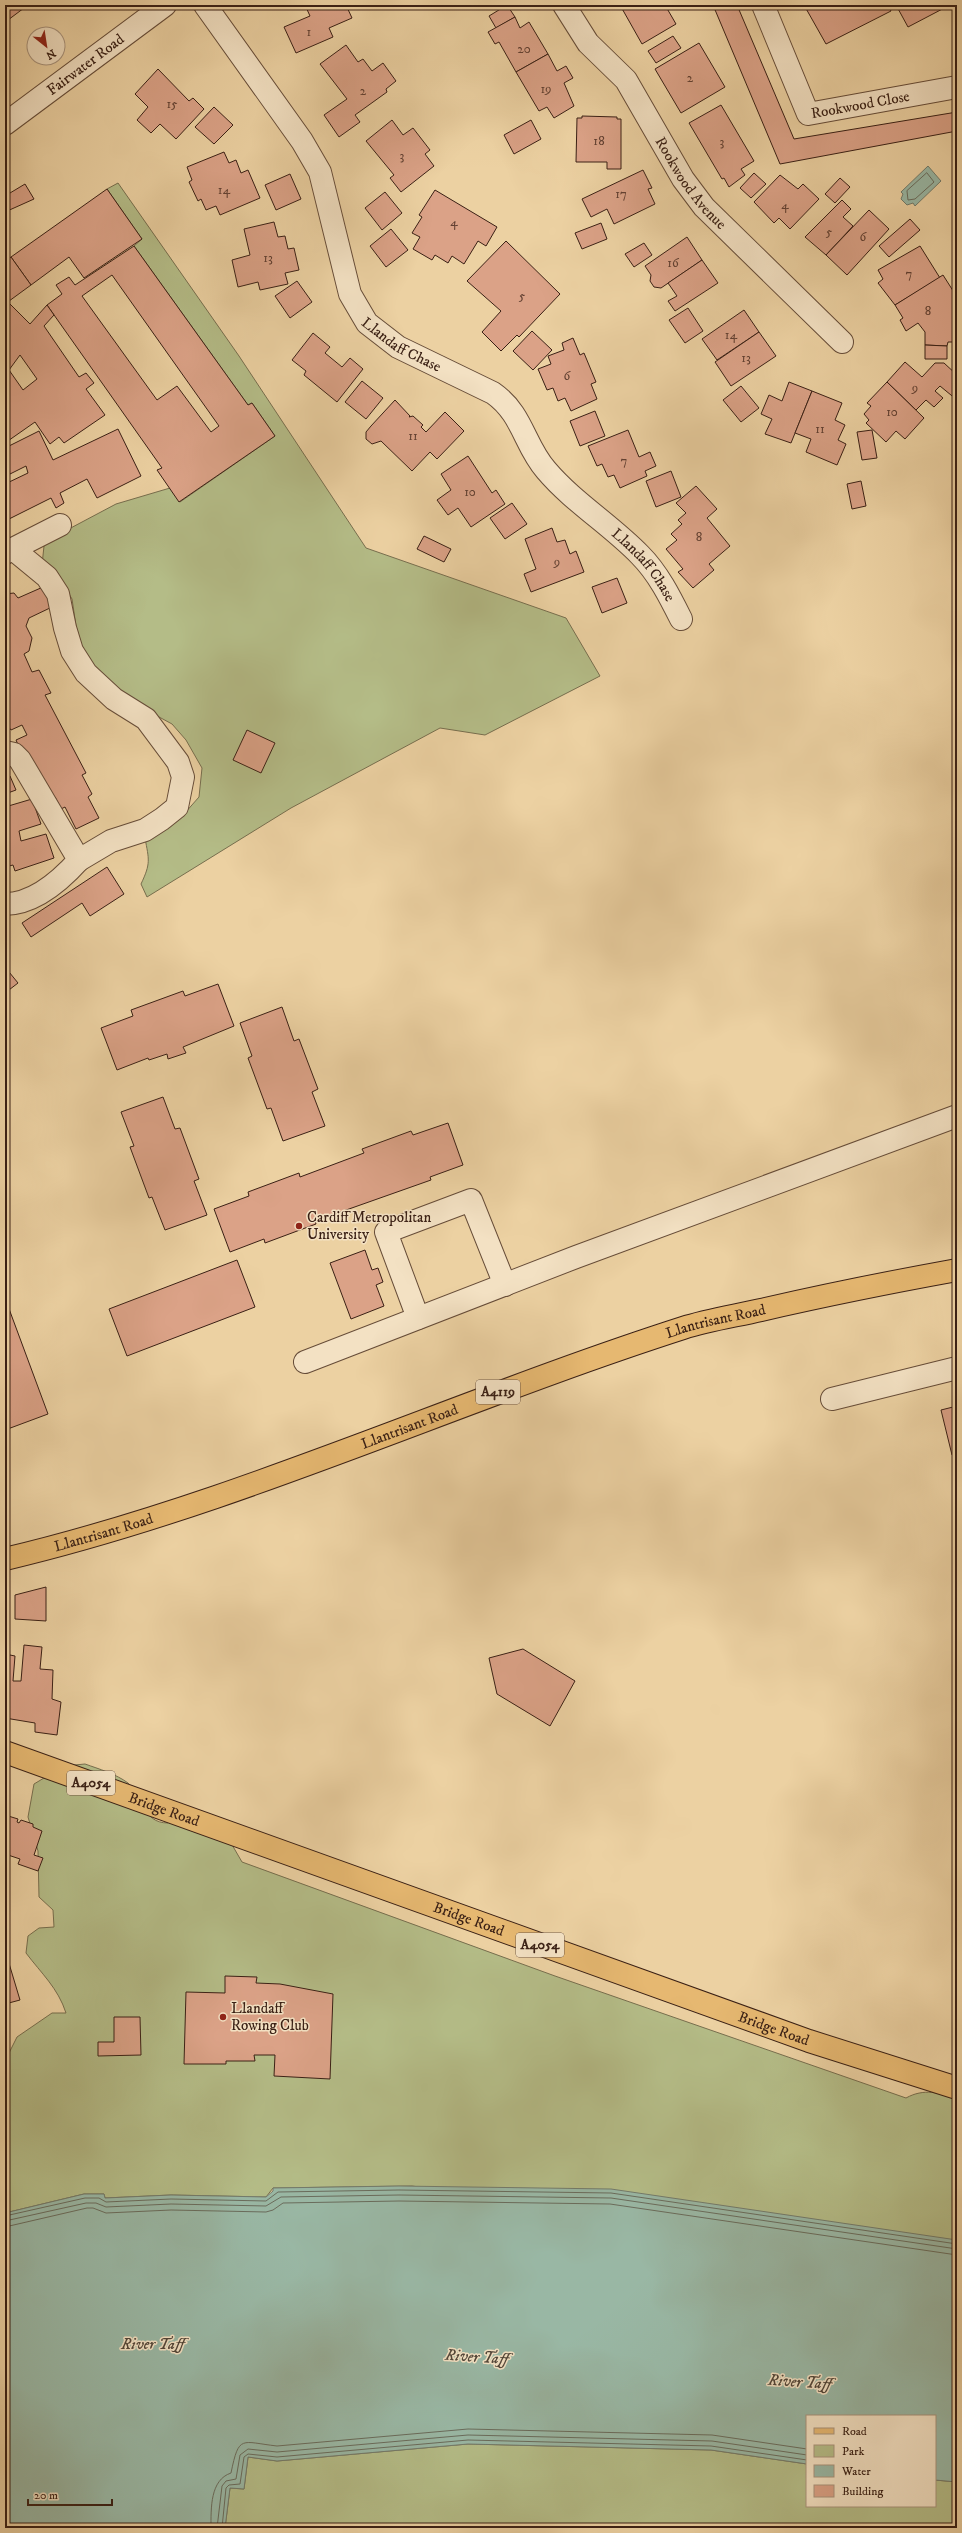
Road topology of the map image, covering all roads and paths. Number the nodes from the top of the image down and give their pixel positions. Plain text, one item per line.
1 (165, 5) edge
2 (205, 5) edge
3 (564, 5) edge
4 (762, 5) edge
5 (957, 86) edge
6 (5, 124) edge
7 (842, 342) dead end
8 (60, 525) dead end
9 (9, 551) edge
10 (681, 619) dead end
11 (5, 752) edge
12 (79, 860) junction
13 (5, 904) edge
14 (957, 1116) edge
15 (957, 1270) edge
16 (505, 1285) junction
17 (418, 1318) junction
18 (305, 1362) dead end
19 (957, 1368) edge
20 (832, 1399) dead end
21 (5, 1559) edge
22 (5, 1752) edge
23 (957, 2088) edge

1 - 6 street, Fairwater Road
2 - 10 street, Llandaff Chase
3 - 7 street, Rookwood Avenue
4 - 5 street, Rookwood Close
8 - 9 street
9 - 12 street
11 - 12 street
12 - 13 street
14 - 16 street
15 - 21 main road, Llantrisant Road / A4119
16 - 17 street
16 - 17 street
17 - 18 street
19 - 20 street
22 - 23 main road, Bridge Road / A4054

